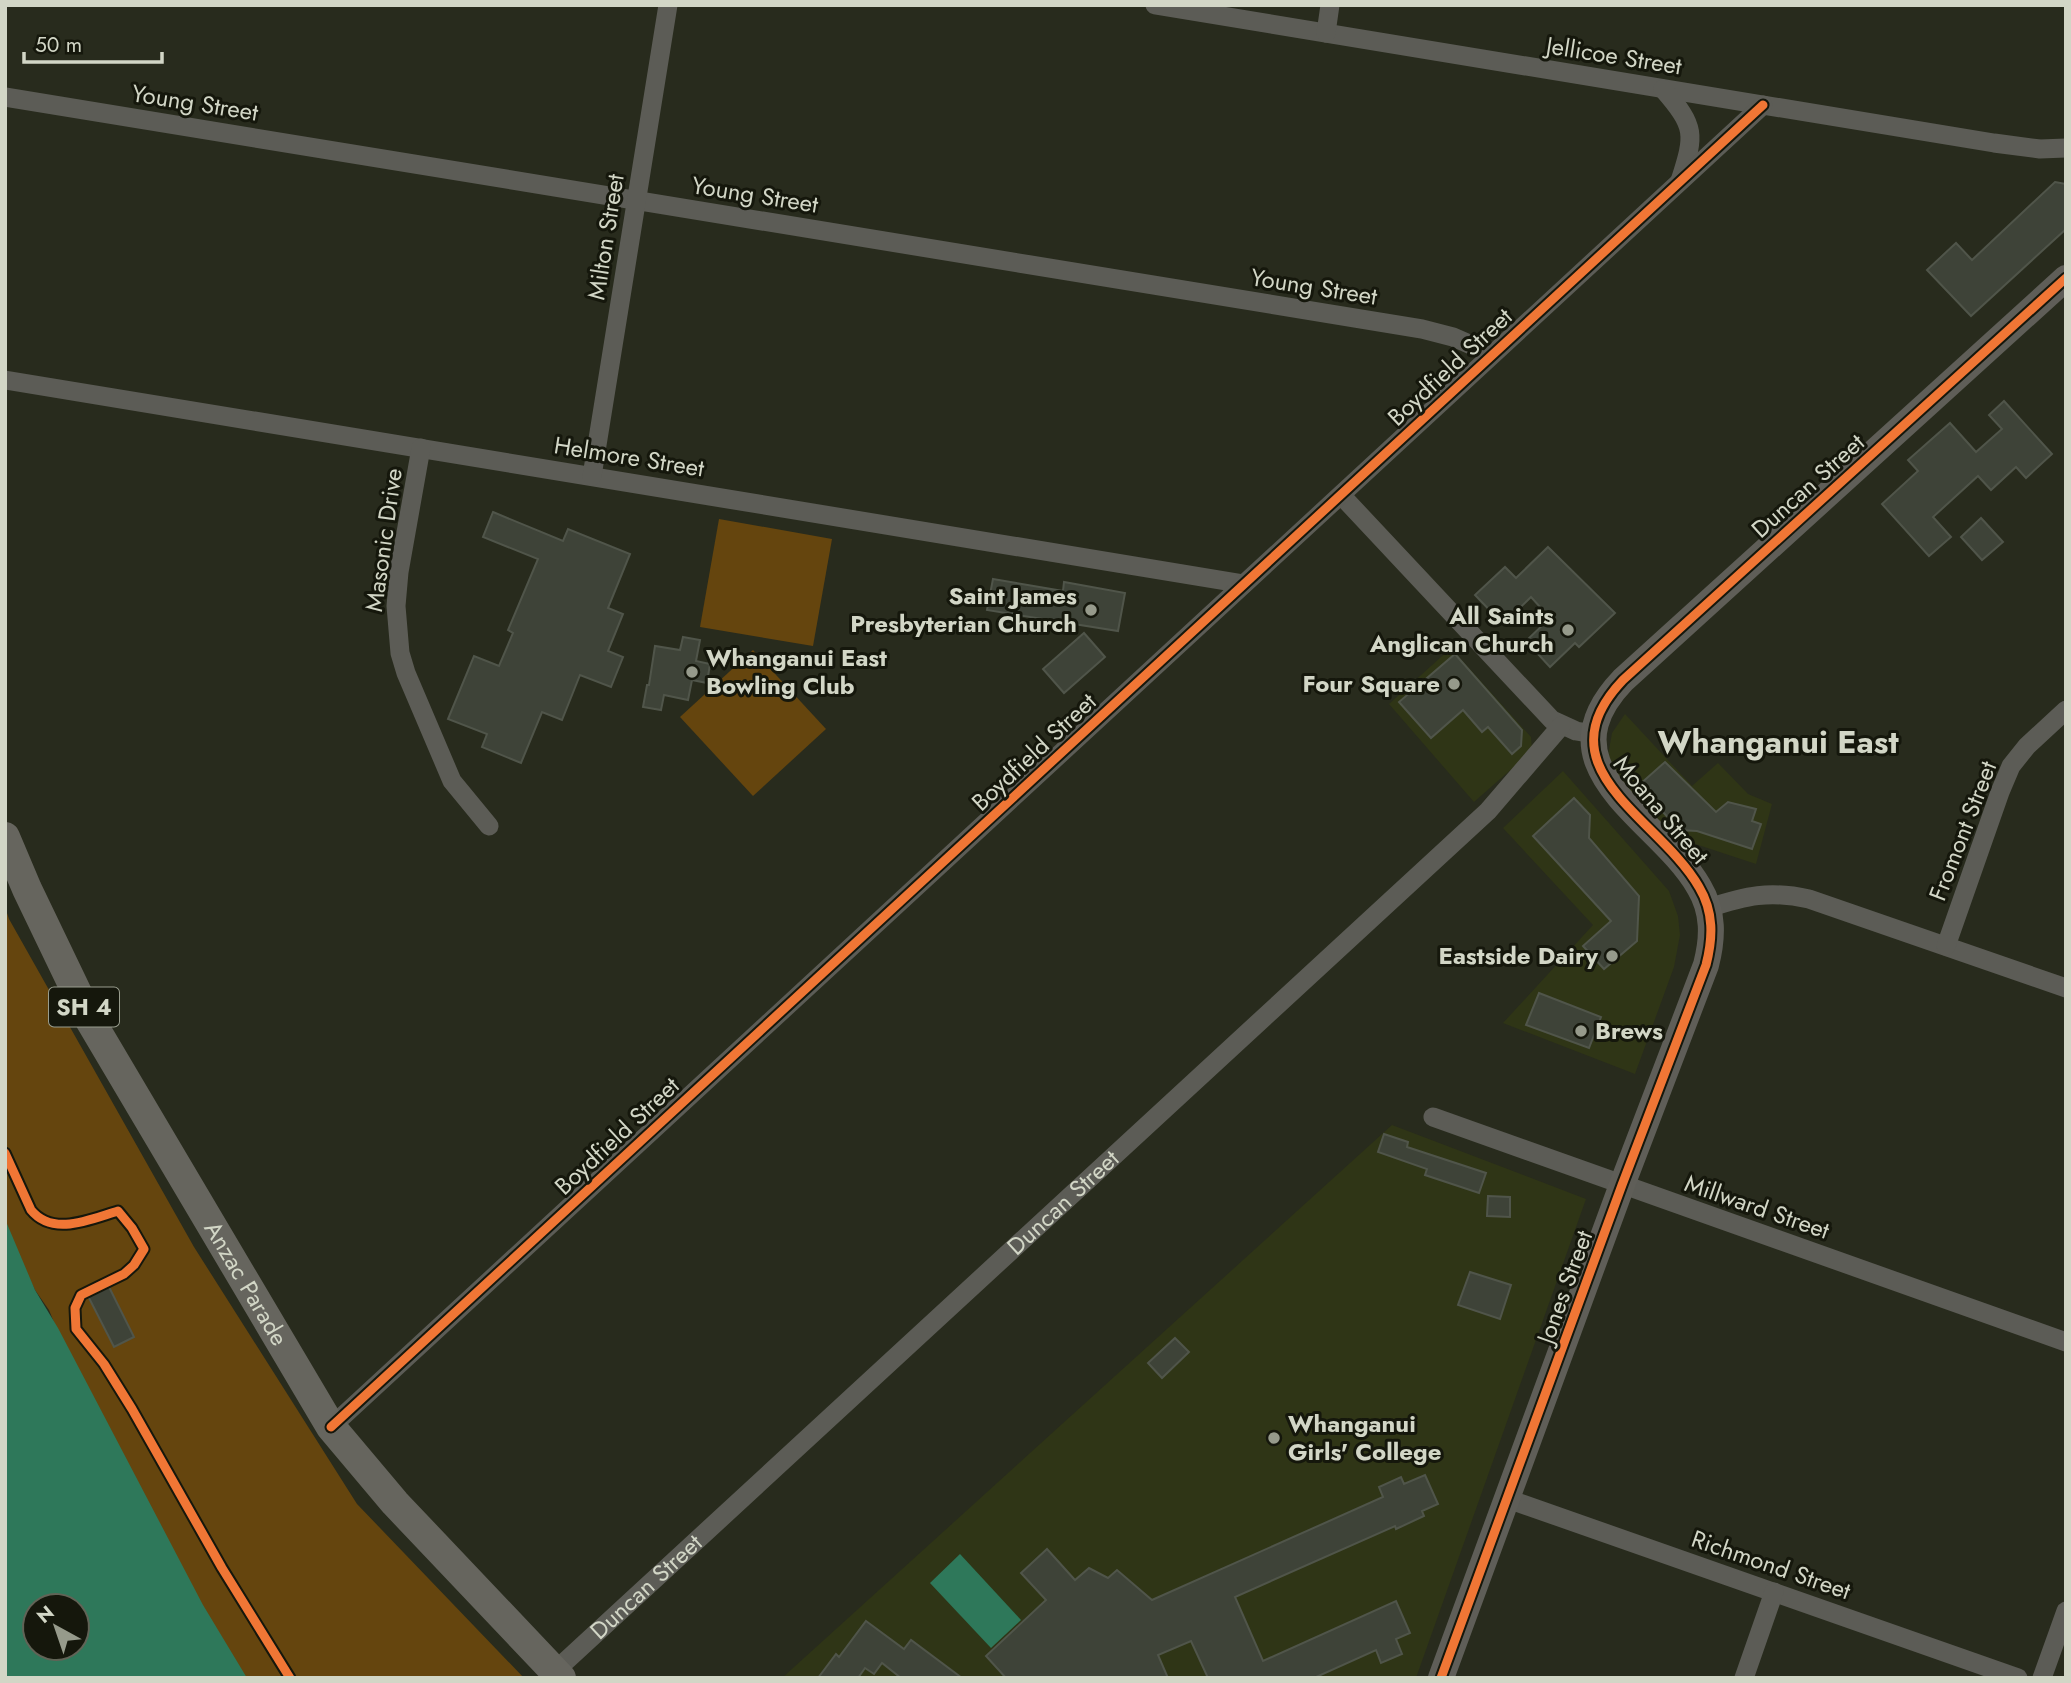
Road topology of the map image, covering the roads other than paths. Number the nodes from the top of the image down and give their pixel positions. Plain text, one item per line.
1 (668, 5) edge
2 (1155, 5) edge
3 (1330, 5) edge
4 (1326, 33) junction
5 (1663, 89) junction
6 (5, 97) edge
7 (1763, 105) junction
8 (2066, 148) edge
9 (1679, 182) junction
10 (637, 201) junction
11 (2066, 278) edge
12 (1492, 354) junction
13 (5, 380) edge
14 (421, 448) junction
15 (592, 476) junction
16 (1341, 495) junction
17 (1244, 584) junction
18 (2066, 710) edge
19 (1561, 726) junction
20 (1594, 734) junction
21 (489, 826) dead end
22 (5, 837) edge
23 (1708, 908) junction
24 (1946, 946) junction
25 (2066, 988) edge
26 (1433, 1117) dead end
27 (1622, 1185) junction
28 (2066, 1342) edge
29 (331, 1427) junction
30 (1508, 1499) junction
31 (1774, 1592) junction
32 (2066, 1611) edge
33 (558, 1675) edge
34 (1441, 1678) edge
35 (1744, 1678) edge
36 (2018, 1678) edge
37 (2042, 1678) edge

1 - 10 street, Milton Street
2 - 4 street, Jellicoe Street
3 - 4 street
4 - 5 street, Jellicoe Street
5 - 7 street, Jellicoe Street
5 - 9 street
6 - 10 street, Young Street
7 - 8 street, Jellicoe Street
7 - 9 street, Boydfield Street
9 - 12 street, Boydfield Street
10 - 12 street, Young Street
10 - 15 street, Milton Street
11 - 20 main road, Duncan Street
12 - 16 street, Boydfield Street
13 - 14 street, Helmore Street
14 - 15 street, Helmore Street
14 - 21 street, Masonic Drive
15 - 17 street, Helmore Street
16 - 17 street, Boydfield Street
16 - 19 street, Moana Street
17 - 29 street, Boydfield Street
18 - 24 street, Fromont Street
19 - 20 street, Moana Street
19 - 33 street, Duncan Street
20 - 23 main road, Moana Street
22 - 29 main road, Anzac Parade / SH 4
23 - 24 street
23 - 27 main road, Jones Street
24 - 25 street
26 - 27 street, Millward Street
27 - 28 street, Millward Street
27 - 30 main road, Jones Street
29 - 33 main road, Anzac Parade / SH 4
30 - 31 street, Richmond Street
30 - 34 main road, Jones Street
31 - 35 street
31 - 36 street, Richmond Street
32 - 37 street

